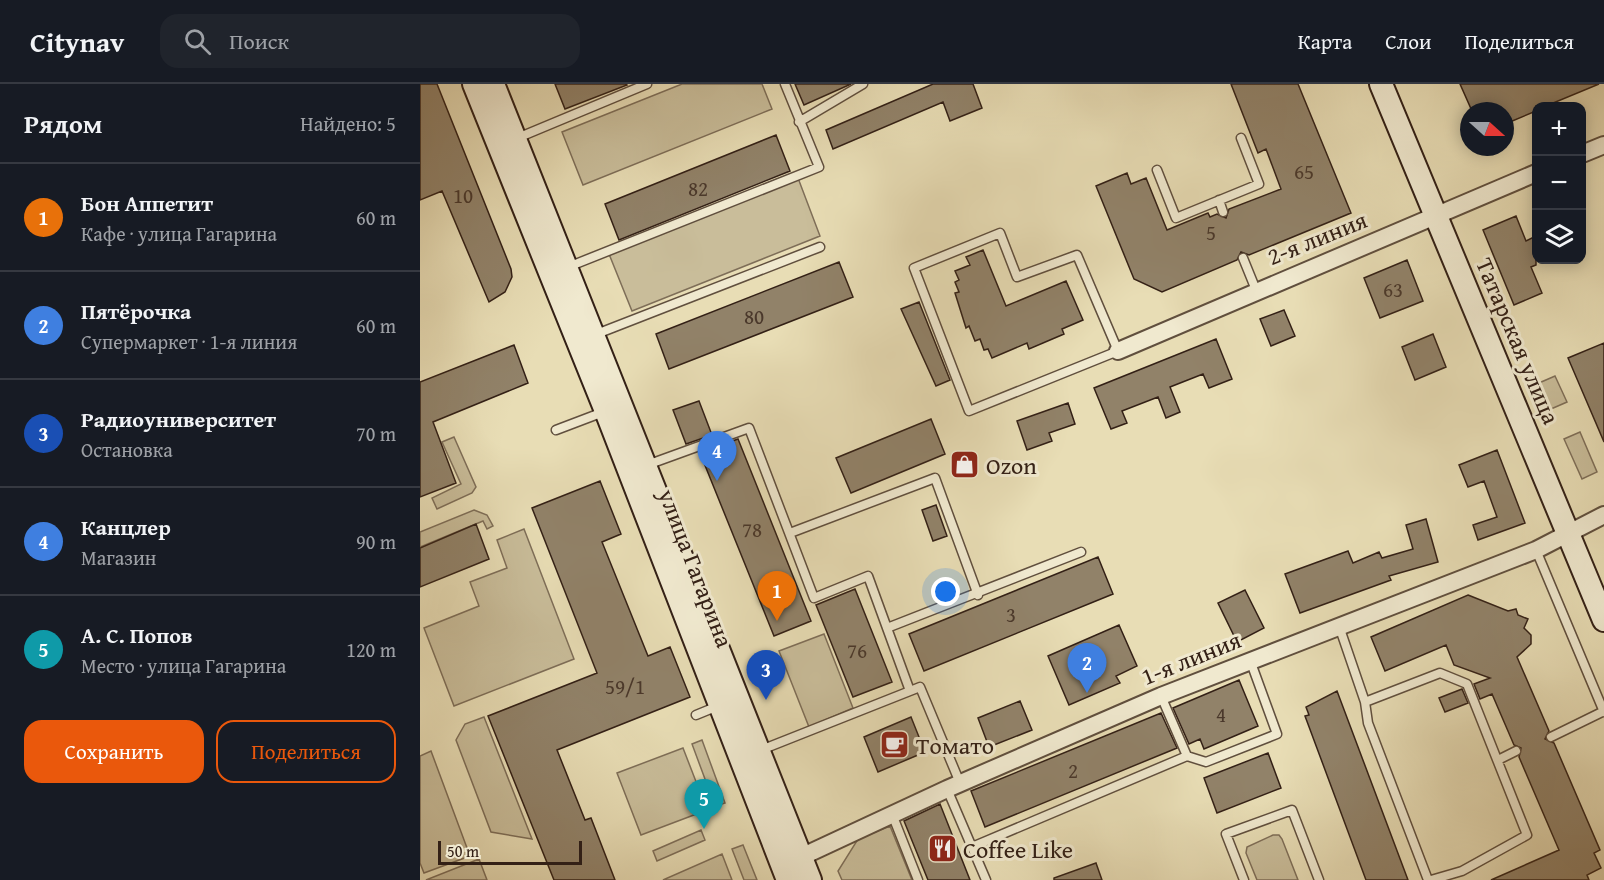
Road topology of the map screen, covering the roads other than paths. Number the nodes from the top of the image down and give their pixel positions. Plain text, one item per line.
1 (474, 84) edge
2 (493, 84) edge
3 (647, 84) edge
4 (785, 84) edge
5 (863, 84) edge
6 (1381, 84) edge
7 (799, 122) junction
8 (1241, 138) dead end
9 (515, 139) junction
10 (1604, 145) edge
11 (1586, 152) edge
12 (1157, 170) dead end
13 (1532, 175) edge
14 (1219, 200) junction
15 (1224, 212) dead end
16 (1436, 215) junction
17 (820, 247) dead end
18 (1243, 258) dead end
19 (568, 267) junction
20 (1256, 290) junction
21 (594, 335) junction
22 (1118, 351) junction
23 (614, 407) junction
24 (556, 430) dead end
25 (646, 465) junction
26 (1604, 515) edge
27 (790, 533) junction
28 (1568, 533) junction
29 (1536, 550) junction
30 (1081, 552) dead end
31 (978, 595) junction
32 (1604, 620) edge
33 (1338, 625) junction
34 (887, 627) junction
35 (1250, 660) junction
36 (910, 691) junction
37 (1161, 696) junction
38 (1365, 702) junction
39 (720, 705) junction
40 (1604, 712) edge
41 (696, 715) dead end
42 (1551, 736) dead end
43 (759, 750) junction
44 (1516, 751) dead end
45 (1187, 756) junction
46 (1498, 760) junction
47 (954, 786) junction
48 (892, 814) junction
49 (972, 847) junction
50 (801, 857) junction
51 (788, 880) edge
52 (810, 880) edge
53 (918, 880) edge
54 (986, 880) edge
55 (1244, 880) edge
56 (1319, 880) edge
57 (1429, 880) edge

1 - 23 main road, улица Гагарина
2 - 9 main road, улица Гагарина
3 - 9 lane
4 - 7 lane
5 - 7 lane
6 - 16 main road, Татарская улица
7 - 19 lane
8 - 14 lane
9 - 19 main road, улица Гагарина
10 - 11 street
12 - 14 lane
13 - 16 street, 2-я линия
14 - 15 lane
16 - 20 street, 2-я линия
16 - 28 main road, Татарская улица
17 - 21 lane
18 - 20 lane
19 - 21 main road, улица Гагарина
20 - 22 street, 2-я линия
21 - 23 main road, улица Гагарина
22 - 22 lane
23 - 24 lane
23 - 25 main road, улица Гагарина
23 - 39 main road, улица Гагарина
25 - 27 lane
25 - 43 main road, улица Гагарина
26 - 28 street, 1-я линия
27 - 31 lane
27 - 34 lane
28 - 29 street, 1-я линия
28 - 32 main road, Татарская улица
29 - 33 street, 1-я линия
29 - 40 lane
30 - 31 lane
31 - 34 lane
33 - 35 street, 1-я линия
33 - 38 lane
34 - 36 lane
35 - 37 street, 1-я линия
35 - 45 lane
36 - 43 lane
36 - 47 lane
37 - 45 lane
37 - 47 street, 1-я линия
38 - 46 lane
38 - 57 lane
39 - 41 lane
39 - 51 main road, улица Гагарина
40 - 42 lane
43 - 50 main road, улица Гагарина
44 - 46 lane
45 - 49 lane
46 - 57 lane
47 - 48 street, 1-я линия
47 - 49 lane
48 - 50 street, 1-я линия
48 - 53 lane
49 - 54 lane
50 - 52 main road, улица Гагарина
55 - 56 lane

